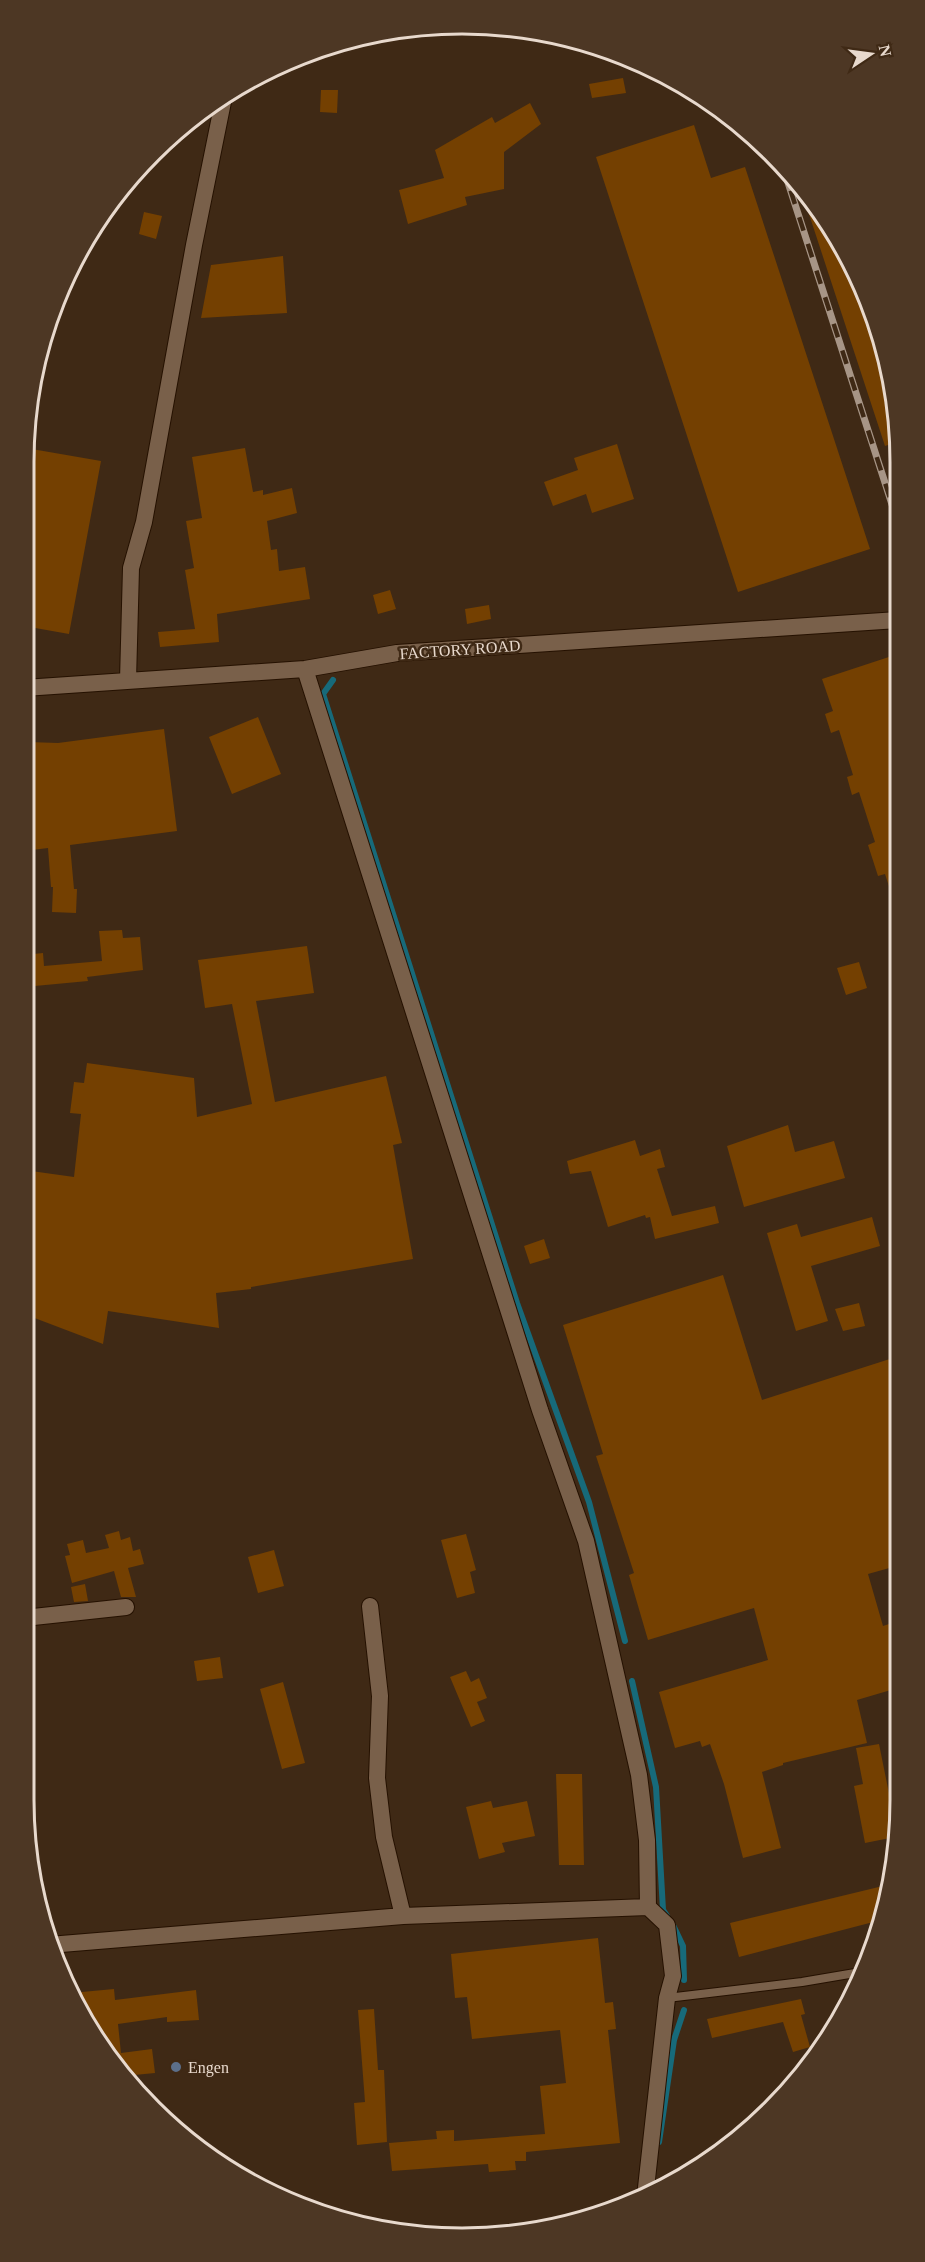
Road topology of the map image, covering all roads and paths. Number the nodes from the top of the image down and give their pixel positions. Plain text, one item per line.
1 (221, 109) edge
2 (890, 621) edge
3 (305, 669) junction
4 (128, 680) junction
5 (34, 687) edge
6 (370, 1606) dead end
7 (126, 1607) dead end
8 (34, 1617) edge
9 (648, 1907) junction
10 (403, 1916) junction
11 (60, 1944) edge
12 (853, 1973) edge
13 (667, 1998) junction
14 (646, 2186) edge

1 - 4 street
2 - 3 street, FACTORY ROAD
3 - 4 street, FACTORY ROAD
3 - 9 street
4 - 5 street, FACTORY ROAD
6 - 10 street
7 - 8 street
9 - 10 street
9 - 13 street
10 - 11 street
12 - 13 lane
13 - 14 street

